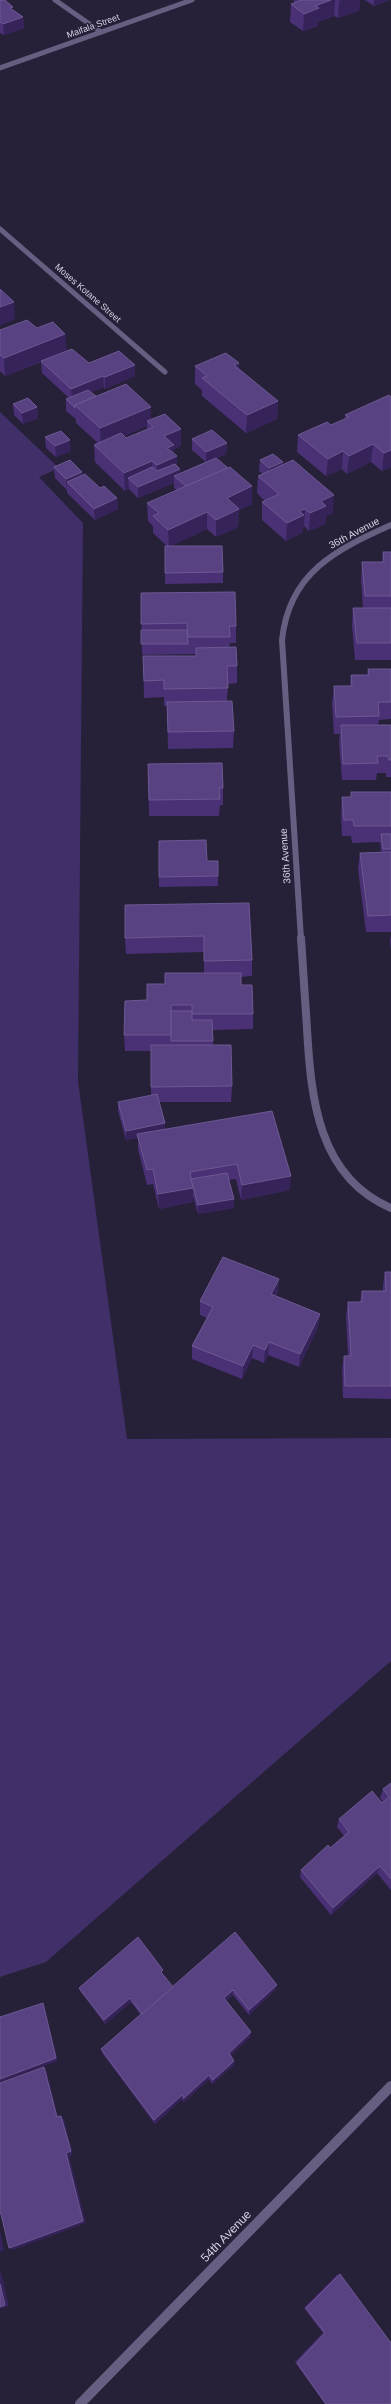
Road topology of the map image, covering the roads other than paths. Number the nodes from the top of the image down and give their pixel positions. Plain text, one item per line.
1 (55, 0) edge
2 (192, 0) edge
3 (101, 32) junction
4 (0, 68) edge
5 (0, 229) edge
6 (165, 372) dead end
7 (391, 524) edge
8 (391, 1208) edge
9 (391, 2086) edge
10 (80, 2404) edge

1 - 3 street
2 - 3 street, Maifala Street
3 - 4 street, Maifala Street
5 - 6 street, Moses Kotane Street
7 - 8 street, 36th Avenue
9 - 10 street, 54th Avenue

